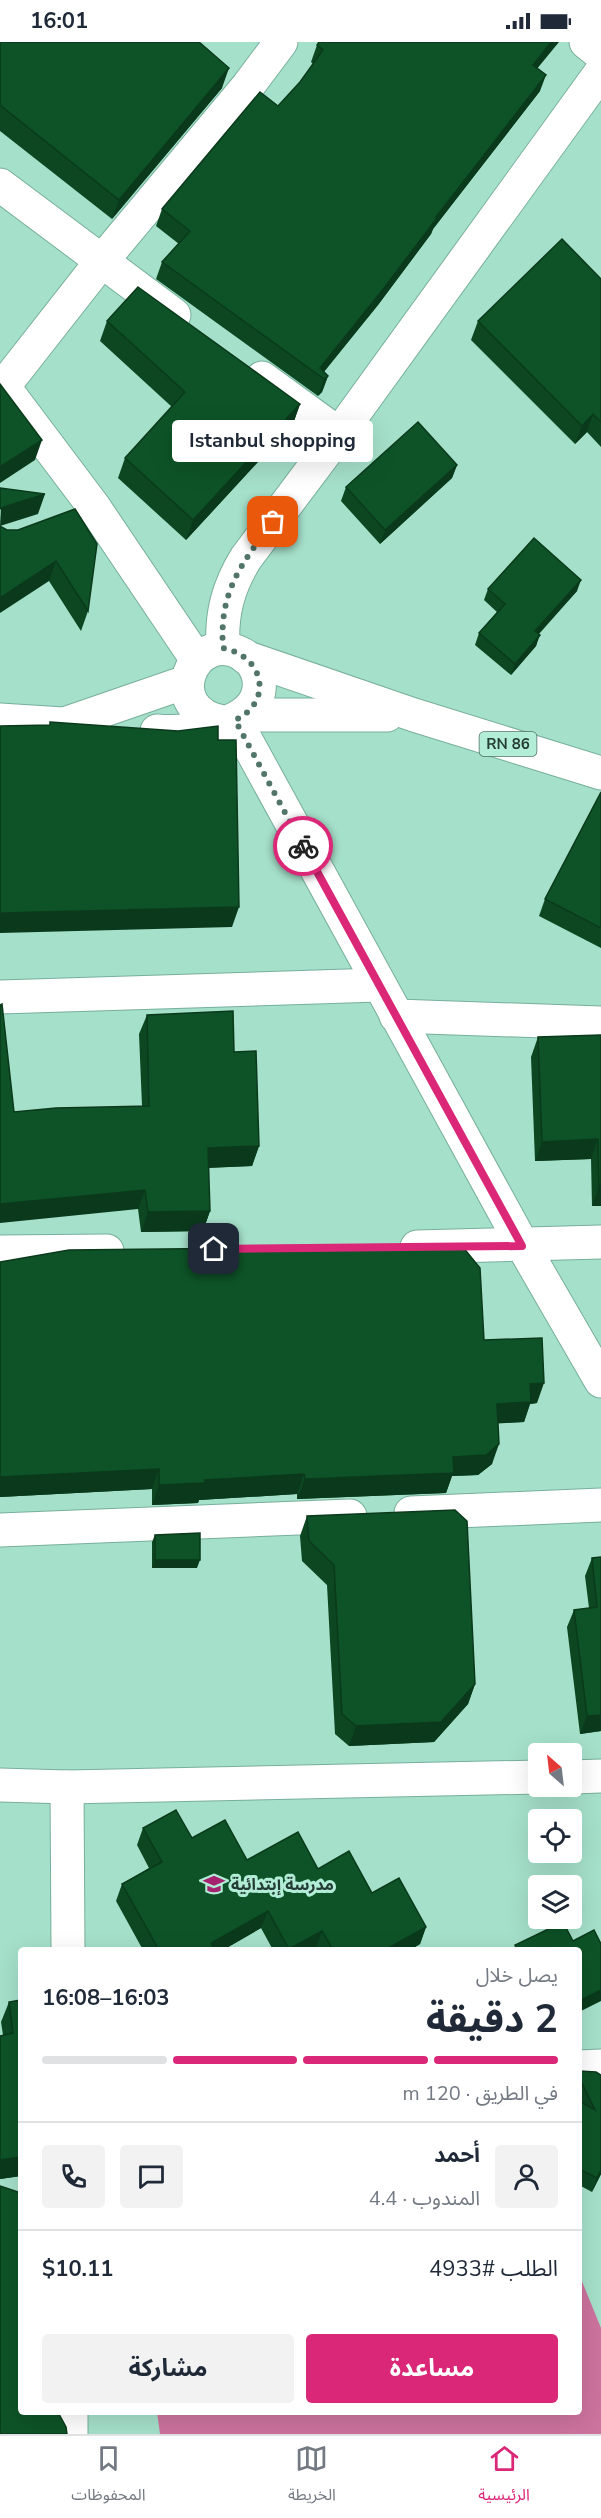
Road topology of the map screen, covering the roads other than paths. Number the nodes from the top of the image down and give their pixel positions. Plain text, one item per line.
1 (280, 42) edge
2 (586, 42) edge
3 (601, 54) edge
4 (222, 64) edge
5 (248, 86) junction
6 (595, 94) edge
7 (0, 185) edge
8 (101, 262) junction
9 (196, 331) edge
10 (234, 358) edge
11 (1, 385) edge
12 (339, 434) junction
13 (213, 662) junction
14 (414, 715) junction
15 (234, 719) junction
16 (0, 720) edge
17 (67, 723) junction
18 (601, 772) edge
19 (379, 985) junction
20 (0, 997) edge
21 (396, 1016) junction
22 (601, 1023) edge
23 (601, 1242) edge
24 (522, 1246) junction
25 (392, 1247) edge
26 (142, 1250) edge
27 (0, 1252) edge
28 (601, 1381) edge
29 (601, 1505) edge
30 (0, 1530) edge
31 (601, 1776) edge
32 (582, 1777) edge
33 (528, 1778) edge
34 (0, 1785) edge
35 (66, 1787) junction
36 (68, 1947) edge
37 (582, 2067) edge
38 (601, 2067) edge
39 (71, 2415) edge
40 (71, 2434) edge

1 - 5 street
2 - 3 street
4 - 5 street
5 - 8 street
6 - 12 street
7 - 8 street
8 - 9 street
8 - 11 street
10 - 12 street
11 - 13 street
12 - 13 street
13 - 14 street, RN 86
13 - 15 street
13 - 15 street
13 - 17 street, RN 86
14 - 15 street, RN 86
14 - 18 street, RN 86
15 - 17 street, RN 86
15 - 19 street
16 - 17 street, RN 86
19 - 20 street
19 - 21 street
21 - 22 street
21 - 24 street
23 - 24 street
24 - 25 street
24 - 28 street
26 - 27 street
29 - 30 street
31 - 32 street
33 - 35 street
34 - 35 street
35 - 36 street
37 - 38 street
39 - 40 street

